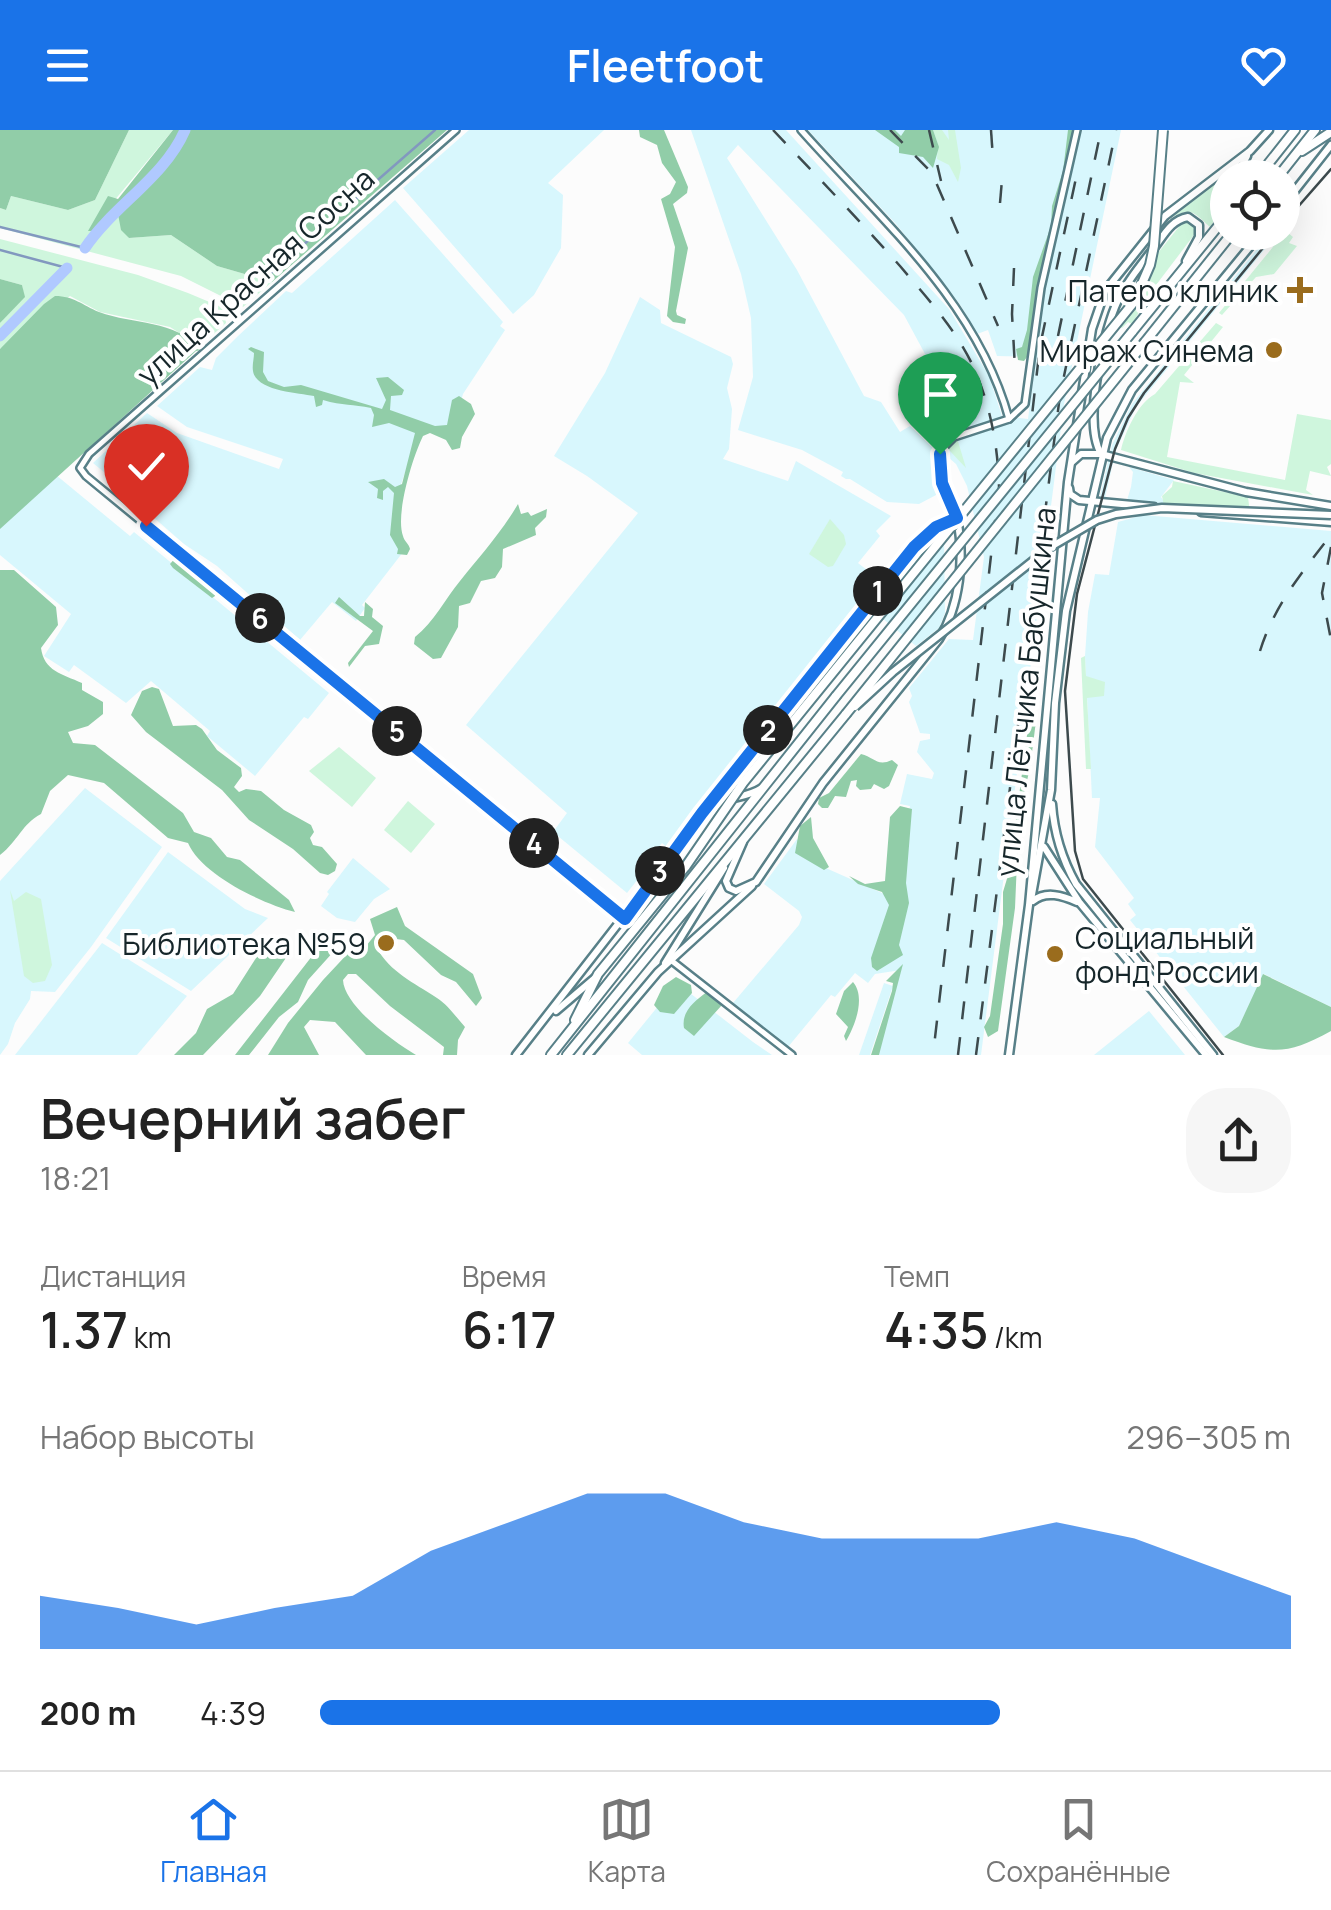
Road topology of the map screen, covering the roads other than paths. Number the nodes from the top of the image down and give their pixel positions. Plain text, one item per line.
1 (456, 130) edge
2 (800, 130) edge
3 (1077, 130) edge
4 (1163, 130) edge
5 (1269, 130) edge
6 (1295, 130) edge
7 (1315, 130) edge
8 (1331, 132) edge
9 (1331, 144) edge
10 (1250, 151) junction
11 (1245, 160) edge
12 (1271, 160) edge
13 (1291, 160) joint
14 (1300, 186) edge
15 (1210, 235) edge
16 (1219, 250) edge
17 (1247, 250) edge
18 (1180, 272) junction
19 (1009, 418) junction
20 (1102, 454) junction
21 (1071, 463) junction
22 (1068, 482) junction
23 (1286, 498) junction
24 (1092, 500) junction
25 (1331, 506) edge
26 (956, 515) junction
27 (1331, 518) edge
28 (1270, 519) junction
29 (846, 714) junction
30 (767, 784) junction
31 (1051, 790) junction
32 (702, 813) junction
33 (1037, 816) junction
34 (744, 841) junction
35 (1043, 845) junction
36 (731, 856) junction
37 (756, 882) junction
38 (1080, 903) junction
39 (1029, 906) junction
40 (625, 919) junction
41 (672, 961) junction
42 (658, 972) junction
43 (598, 974) junction
44 (544, 1022) junction
45 (566, 1037) junction
46 (516, 1055) edge
47 (551, 1055) edge
48 (567, 1055) edge
49 (588, 1055) edge
50 (792, 1055) edge
51 (1010, 1055) edge
52 (1210, 1055) edge

1 - 40 street, улица Красная Сосна
2 - 19 street
3 - 19 street
4 - 43 main road, bridge
5 - 10 main road
6 - 12 main road
7 - 13 main road
8 - 13 main road
9 - 14 main road
10 - 11 main road
10 - 21 main road, улица Лётчика Бабушкина
15 - 18 main road
16 - 29 main road, bridge
17 - 20 main road
18 - 20 main road
18 - 30 main road, bridge
19 - 26 street
20 - 21 main road
20 - 23 main road
20 - 24 main road, улица Лётчика Бабушкина
21 - 22 main road, улица Лётчика Бабушкина
22 - 24 main road
22 - 33 main road, улица Лётчика Бабушкина
23 - 25 main road
23 - 28 street
24 - 28 main road
24 - 31 main road, улица Лётчика Бабушкина
26 - 32 main road
26 - 37 main road
27 - 28 main road
27 - 29 main road, bridge
29 - 34 main road
30 - 32 main road
30 - 45 main road
31 - 35 main road, улица Лётчика Бабушкина
31 - 52 main road
32 - 40 main road
33 - 35 main road
33 - 39 main road, улица Лётчика Бабушкина
34 - 36 main road
34 - 37 main road
35 - 38 main road
35 - 39 main road, улица Лётчика Бабушкина
36 - 42 main road
36 - 48 main road
37 - 41 main road
38 - 39 main road
38 - 52 main road
39 - 51 main road, улица Лётчика Бабушкина
40 - 44 main road
41 - 42 main road
41 - 50 street
42 - 49 main road
43 - 44 main road
43 - 45 main road
44 - 46 main road
45 - 47 main road

